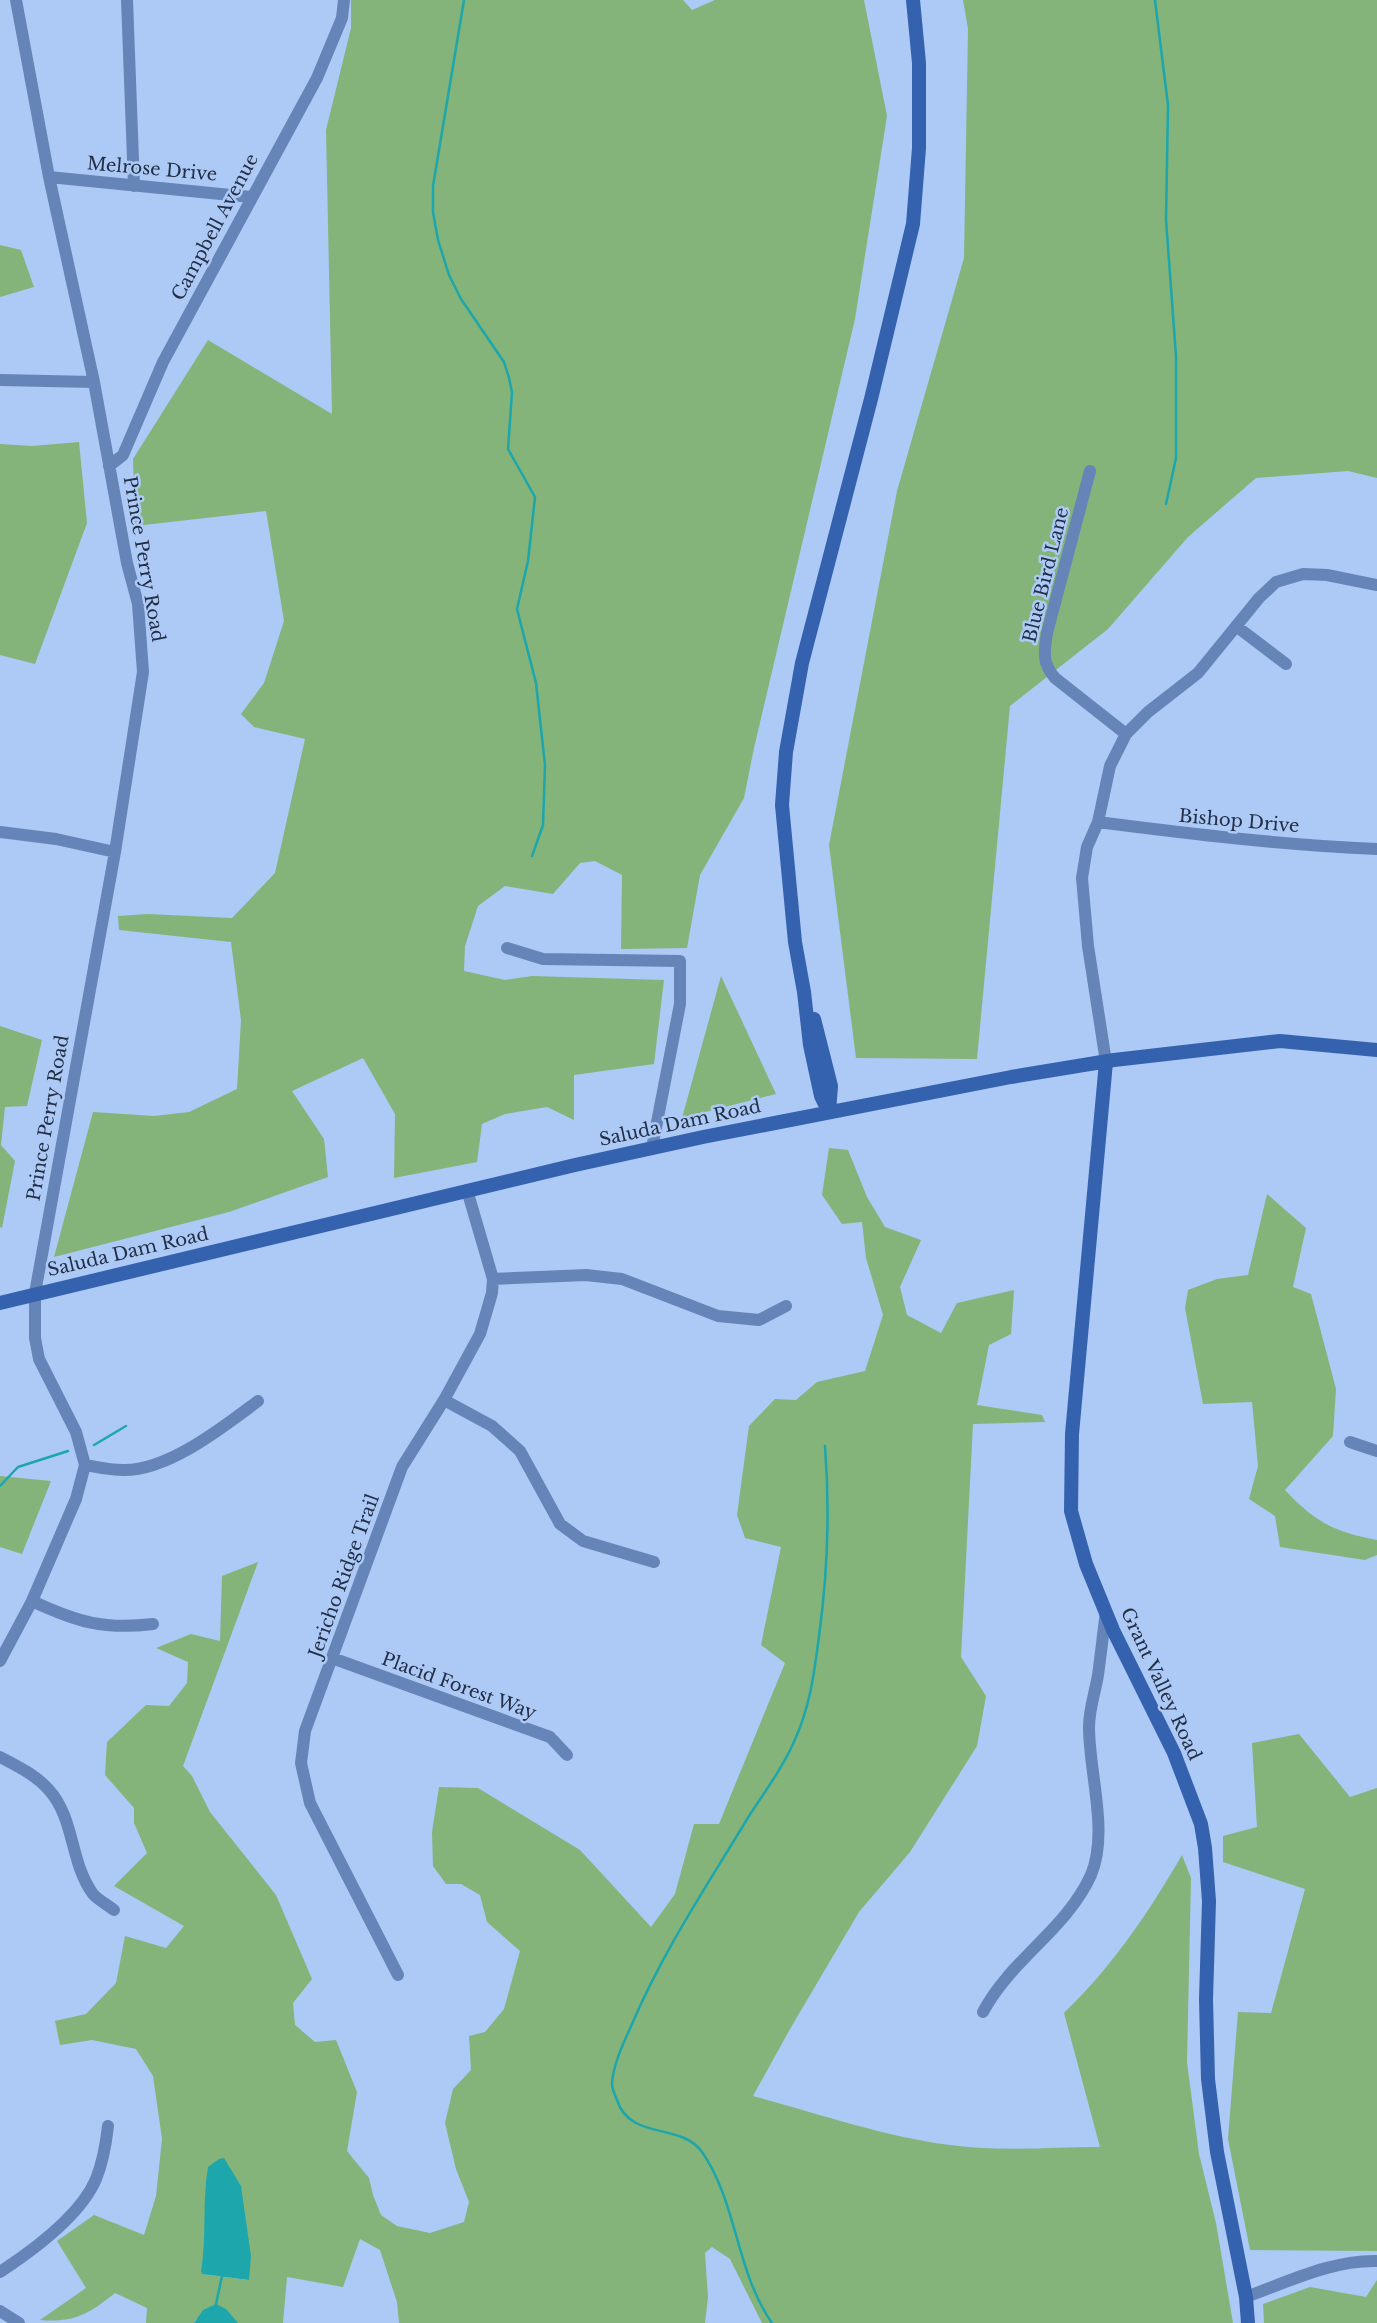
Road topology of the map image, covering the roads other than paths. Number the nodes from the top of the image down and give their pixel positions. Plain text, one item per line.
1 (16, 0) edge
2 (127, 0) edge
3 (344, 0) edge
4 (913, 0) edge
5 (49, 177) junction
6 (134, 186) junction
7 (251, 197) junction
8 (0, 380) edge
9 (94, 382) junction
10 (109, 466) junction
11 (1090, 471) dead end
12 (1377, 585) edge
13 (1236, 626) junction
14 (1286, 664) dead end
15 (1126, 734) junction
16 (1098, 822) junction
17 (0, 832) edge
18 (1377, 849) edge
19 (115, 852) junction
20 (506, 948) dead end
21 (1377, 1050) edge
22 (1106, 1062) junction
23 (829, 1112) junction
24 (652, 1148) junction
25 (467, 1190) junction
26 (493, 1279) junction
27 (35, 1293) junction
28 (0, 1303) edge
29 (786, 1306) dead end
30 (444, 1400) junction
31 (258, 1401) dead end
32 (1350, 1442) dead end
33 (1377, 1451) edge
34 (85, 1465) junction
35 (654, 1562) dead end
36 (32, 1601) junction
37 (1106, 1612) junction
38 (153, 1625) dead end
39 (332, 1658) junction
40 (0, 1661) edge
41 (568, 1755) dead end
42 (0, 1757) edge
43 (114, 1910) dead end
44 (398, 1975) dead end
45 (984, 2012) dead end
46 (107, 2126) dead end
47 (1377, 2261) edge
48 (0, 2272) edge
49 (1246, 2297) junction
50 (0, 2311) edge
51 (19, 2323) edge
52 (1248, 2323) edge

1 - 5 street, Prince Perry Road
2 - 6 street
3 - 7 street, Campbell Avenue
4 - 23 street
5 - 6 street, Melrose Drive
5 - 9 street, Prince Perry Road
6 - 7 street, Melrose Drive
7 - 10 street, Campbell Avenue
8 - 9 street
9 - 10 street, Prince Perry Road
10 - 19 street, Prince Perry Road
11 - 15 street, Blue Bird Lane
12 - 13 street
13 - 14 street
13 - 15 street
15 - 16 street
16 - 18 street, Bishop Drive
16 - 22 street
17 - 19 street
19 - 27 street, Prince Perry Road
20 - 24 street
21 - 22 street, Saluda Dam Road
22 - 23 street, Saluda Dam Road
22 - 37 street, Grant Valley Road
23 - 24 street, Saluda Dam Road
24 - 25 street, Saluda Dam Road
25 - 26 street, Jericho Ridge Trail
25 - 27 street, Saluda Dam Road
26 - 29 street
26 - 30 street, Jericho Ridge Trail
27 - 28 street, Saluda Dam Road
27 - 34 street, Prince Perry Road
30 - 35 street
30 - 39 street, Jericho Ridge Trail
31 - 34 street
32 - 33 street
34 - 36 street
36 - 38 street
36 - 40 street
37 - 45 street
37 - 49 street, Grant Valley Road
39 - 41 street, Placid Forest Way
39 - 44 street, Jericho Ridge Trail
42 - 43 street
46 - 48 street
47 - 49 street
49 - 52 street, Grant Valley Road
50 - 51 street

